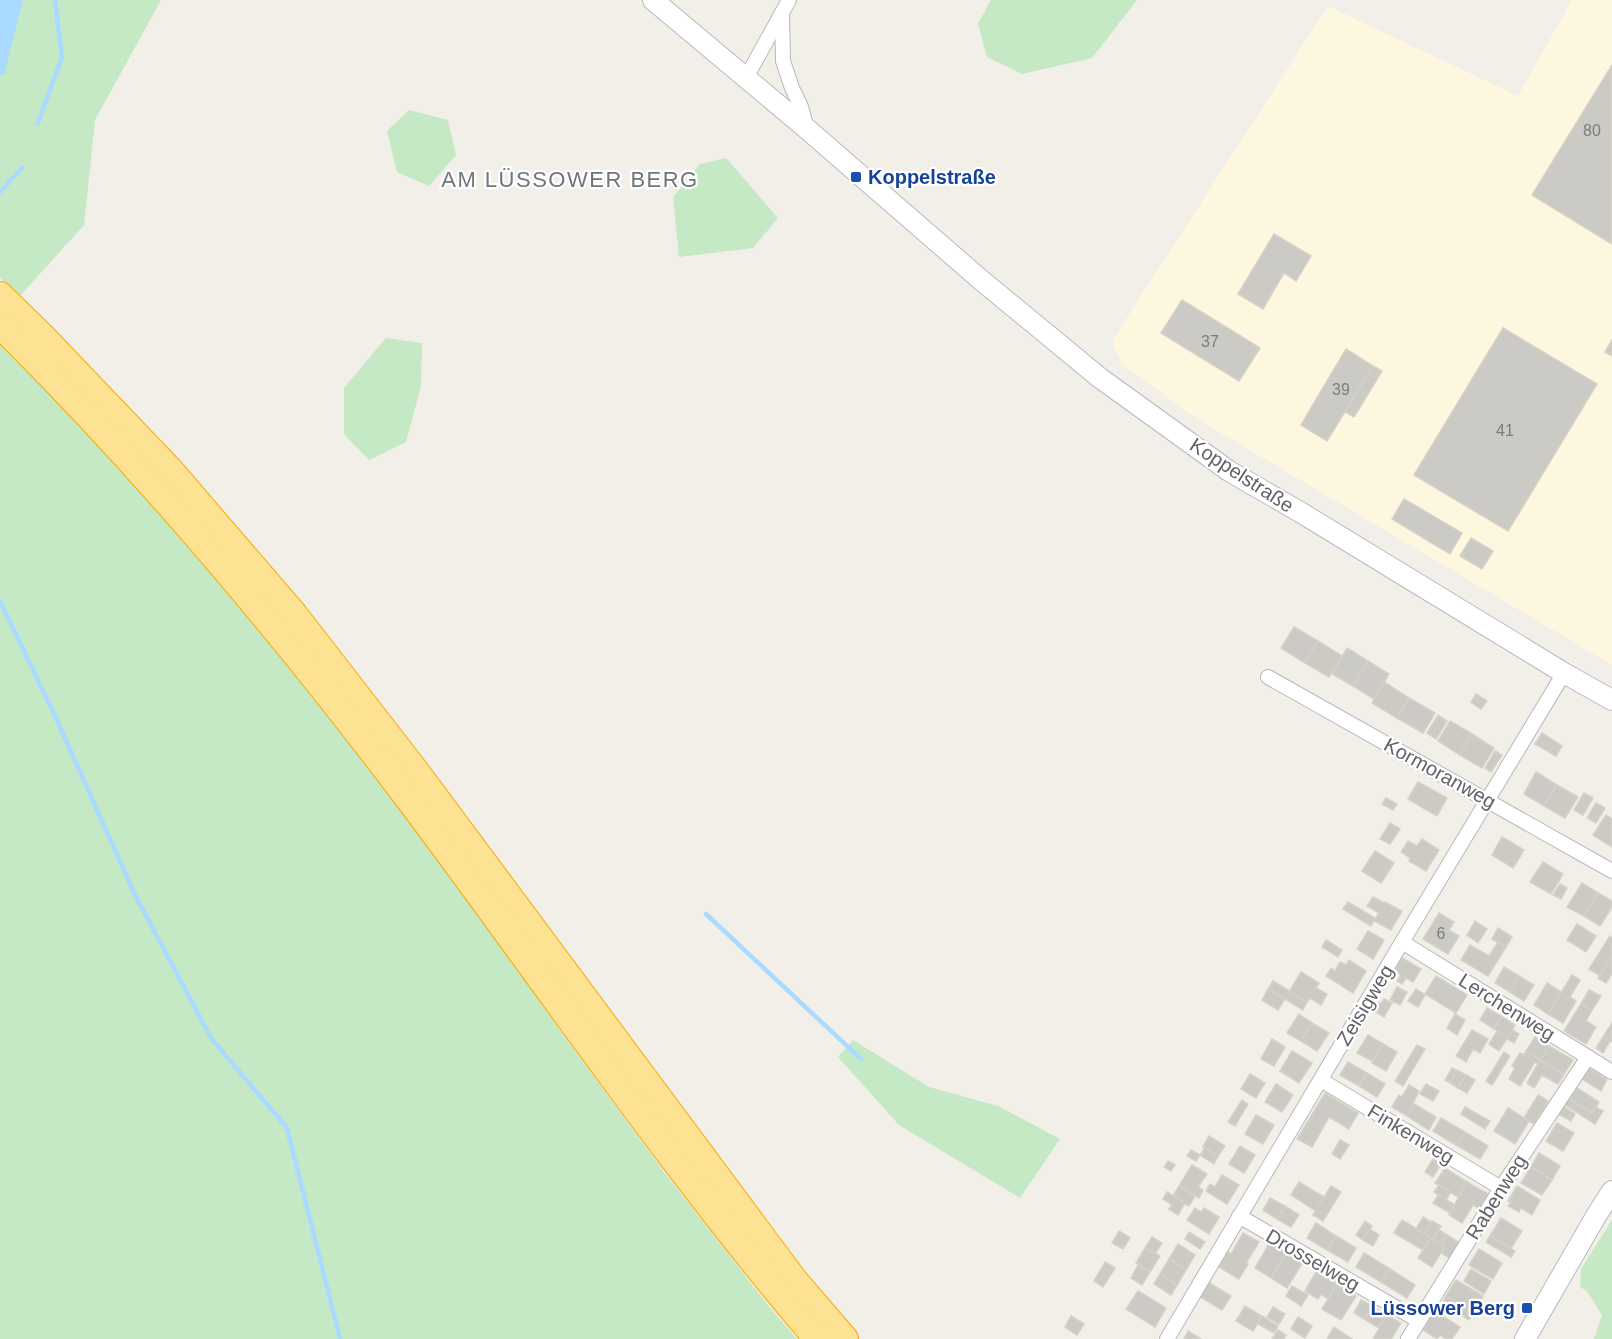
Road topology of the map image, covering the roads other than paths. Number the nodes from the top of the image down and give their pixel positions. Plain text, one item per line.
1 (653, 0) edge
2 (789, 0) edge
3 (782, 14) junction
4 (746, 78) junction
5 (807, 129) junction
6 (0, 295) edge
7 (0, 325) edge
8 (1564, 673) junction
9 (1268, 676) dead end
10 (1612, 700) edge
11 (1487, 800) junction
12 (1612, 871) edge
13 (1402, 942) junction
14 (1588, 1057) junction
15 (1612, 1072) edge
16 (1321, 1080) junction
17 (1501, 1188) junction
18 (1612, 1191) edge
19 (1239, 1216) junction
20 (1419, 1321) junction
21 (817, 1339) edge
22 (845, 1339) edge
23 (1167, 1339) edge
24 (1408, 1339) edge
25 (1525, 1339) edge

1 - 4 street, Koppelstraße
2 - 3 street
3 - 4 street
3 - 5 street
4 - 5 street, Koppelstraße
5 - 8 street, Koppelstraße
6 - 22 highway
7 - 21 highway
8 - 10 street, Koppelstraße
8 - 11 street, Zeisigweg
9 - 11 street, Kormoranweg
11 - 12 street, Kormoranweg
11 - 13 street, Zeisigweg
13 - 14 street, Lerchenweg
13 - 16 street, Zeisigweg
14 - 15 street, Lerchenweg
14 - 17 street, Rabenweg
16 - 17 street, Finkenweg
16 - 19 street, Zeisigweg
17 - 20 street, Rabenweg
18 - 25 street
19 - 20 street, Drosselweg
19 - 23 street, Zeisigweg
20 - 24 street, Rabenweg

